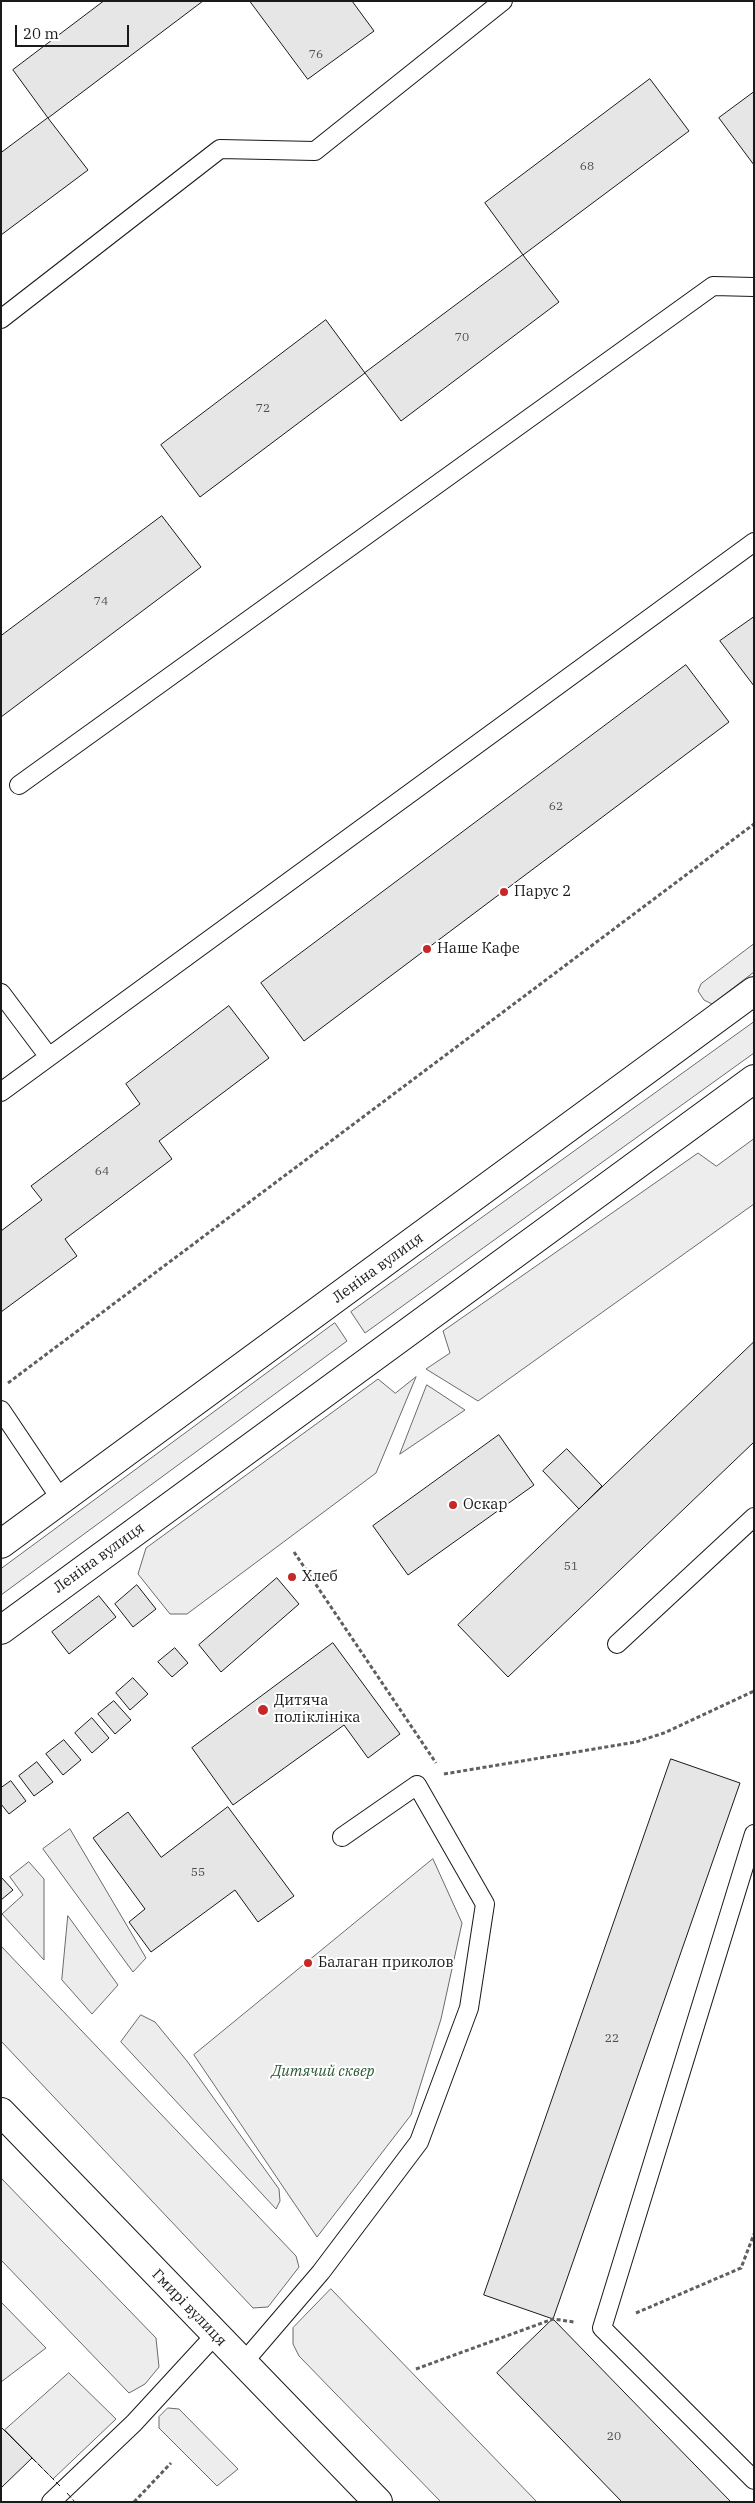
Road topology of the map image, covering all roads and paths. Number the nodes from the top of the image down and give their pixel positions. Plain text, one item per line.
1 (503, 1) edge
2 (754, 287) edge
3 (1, 319) edge
4 (754, 542) edge
5 (19, 785) dead end
6 (754, 824) edge
7 (754, 991) edge
8 (1, 993) edge
9 (49, 1057) junction
10 (754, 1079) edge
11 (1, 1092) edge
12 (1, 1388) edge
13 (1, 1410) edge
14 (62, 1500) junction
15 (754, 1517) edge
16 (1, 1544) edge
17 (294, 1552) dead end
18 (1, 1630) edge
19 (618, 1644) dead end
20 (754, 1691) edge
21 (754, 1834) edge
22 (342, 1837) dead end
23 (1, 2112) edge
24 (215, 2335) junction
25 (243, 2363) junction
26 (171, 2463) dead end
27 (754, 2480) edge
28 (51, 2502) edge
29 (134, 2502) edge
30 (378, 2502) edge

1 - 3 lane
2 - 5 lane
4 - 9 lane
6 - 12 path
7 - 14 street, Леніна вулиця
8 - 9 lane
9 - 11 lane
10 - 18 street, Леніна вулиця
13 - 14 lane
14 - 16 street, Леніна вулиця
15 - 19 lane
17 - 20 path
21 - 27 lane
22 - 25 lane
23 - 24 street, Гмирі вулиця
24 - 25 street, Гмирі вулиця
24 - 28 lane
25 - 30 street, Гмирі вулиця
26 - 29 path

